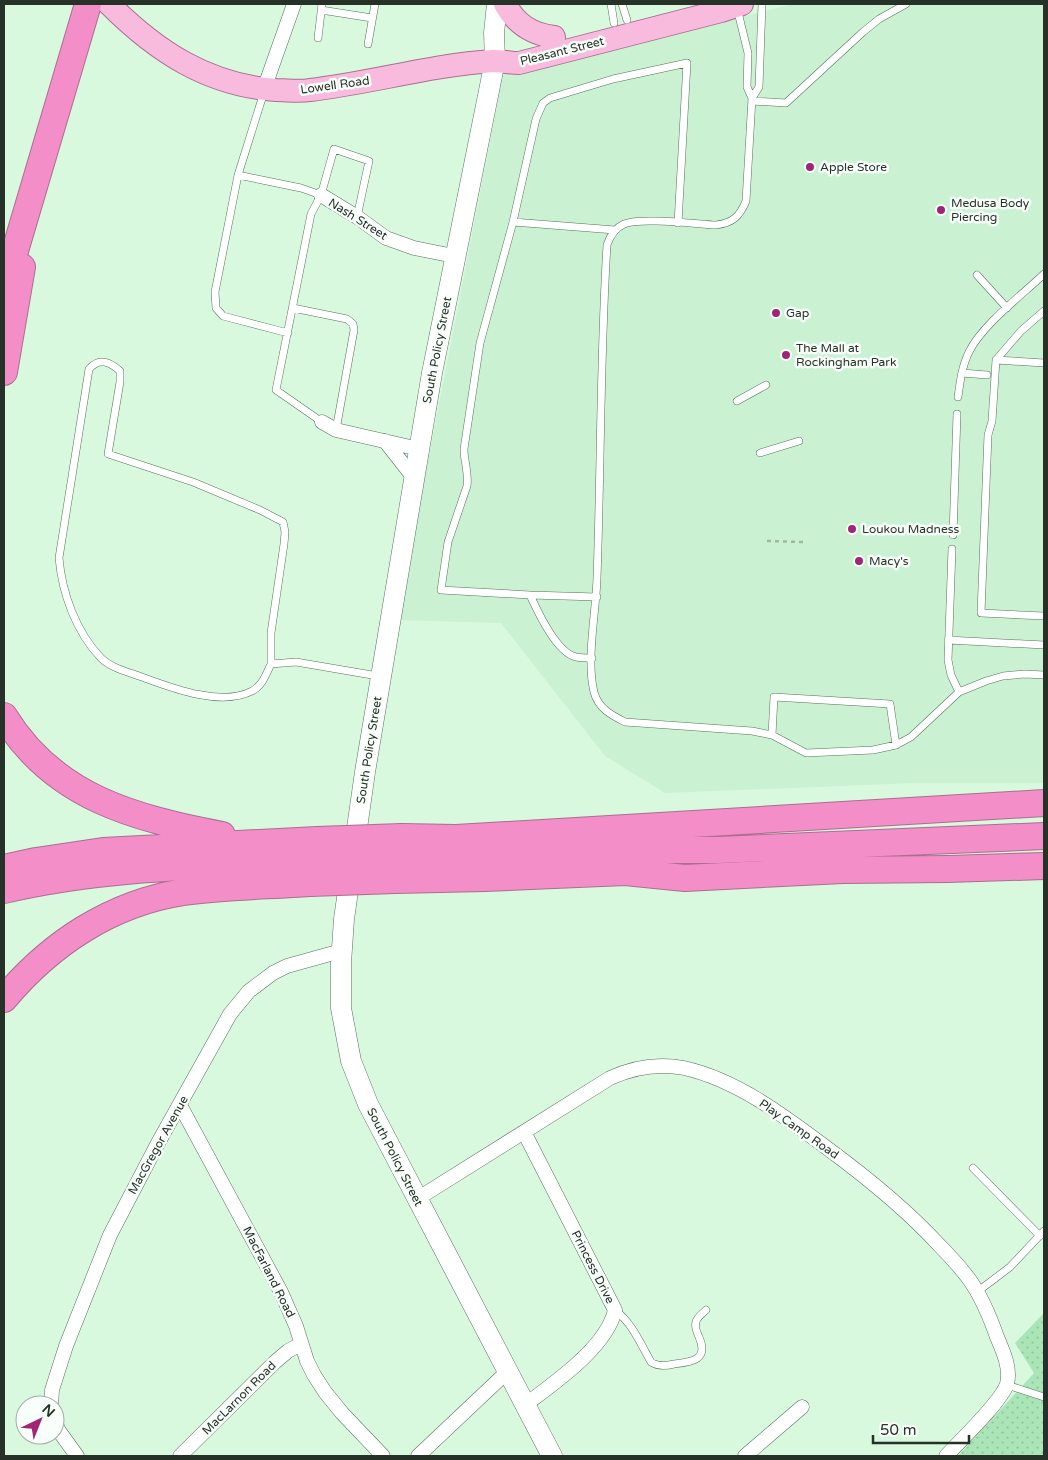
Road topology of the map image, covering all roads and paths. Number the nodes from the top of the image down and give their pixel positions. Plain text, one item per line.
1 (108, 4) edge
2 (294, 4) edge
3 (375, 4) edge
4 (497, 4) edge
5 (505, 4) edge
6 (693, 4) edge
7 (762, 4) edge
8 (906, 4) edge
9 (739, 5) edge
10 (321, 7) edge
11 (85, 13) edge
12 (619, 13) edge
13 (372, 18) junction
14 (554, 37) junction
15 (318, 38) dead end
16 (368, 44) dead end
17 (495, 61) junction
18 (264, 89) junction
19 (752, 100) junction
20 (39, 167) junction
21 (238, 175) junction
22 (321, 196) junction
23 (357, 217) junction
24 (513, 222) junction
25 (678, 223) junction
26 (615, 230) junction
27 (454, 256) junction
28 (1044, 274) edge
29 (977, 275) dead end
30 (4, 288) edge
31 (293, 308) junction
32 (1007, 308) junction
33 (1044, 310) edge
34 (288, 333) junction
35 (996, 360) junction
36 (1044, 363) edge
37 (4, 372) edge
38 (962, 374) junction
39 (987, 375) dead end
40 (766, 385) dead end
41 (958, 397) dead end
42 (737, 401) dead end
43 (957, 414) dead end
44 (322, 422) joint
45 (336, 430) junction
46 (385, 441) junction
47 (799, 441) dead end
48 (419, 449) junction
49 (760, 454) dead end
50 (414, 478) junction
51 (953, 535) dead end
52 (767, 541) dead end
53 (803, 542) dead end
54 (952, 549) dead end
55 (530, 595) junction
56 (597, 597) junction
57 (1044, 616) edge
58 (948, 640) junction
59 (1044, 645) edge
60 (592, 658) junction
61 (271, 664) junction
62 (1044, 675) edge
63 (381, 676) junction
64 (959, 692) junction
65 (4, 716) edge
66 (772, 735) junction
67 (896, 745) junction
68 (1044, 803) edge
69 (1044, 836) edge
70 (259, 843) junction
71 (718, 850) junction
72 (398, 858) junction
73 (314, 861) junction
74 (1044, 866) edge
75 (4, 868) edge
76 (625, 872) junction
77 (4, 890) edge
78 (341, 951) junction
79 (4, 999) edge
80 (180, 1105) junction
81 (524, 1132) junction
82 (973, 1168) dead end
83 (417, 1199) junction
84 (1042, 1233) edge
85 (977, 1292) junction
86 (615, 1310) junction
87 (706, 1310) dead end
88 (301, 1344) junction
89 (507, 1372) junction
90 (1007, 1385) junction
91 (52, 1395) edge
92 (1044, 1397) edge
93 (525, 1405) junction
94 (802, 1407) dead end
95 (65, 1439) edge
96 (77, 1456) edge
97 (180, 1456) edge
98 (382, 1456) edge
99 (418, 1456) edge
100 (552, 1456) edge
101 (745, 1456) edge
102 (946, 1456) edge

1 - 18 main road, Lowell Road
2 - 18 street
3 - 13 lane
4 - 17 street, South Policy Street
5 - 14 main road
6 - 12 main road, Pleasant Street
7 - 19 lane
8 - 19 lane
9 - 17 main road, Pleasant Street
9 - 19 lane
10 - 13 lane
10 - 15 lane
11 - 20 highway
12 - 14 main road, Pleasant Street
13 - 16 lane
14 - 17 main road, Pleasant Street
17 - 18 main road, Lowell Road
17 - 27 street, South Policy Street
18 - 21 lane
19 - 25 lane
20 - 30 highway
20 - 37 highway
21 - 22 lane
21 - 34 lane
22 - 23 street, Nash Street
22 - 23 lane
22 - 31 lane
23 - 27 street, Nash Street
24 - 25 lane
24 - 26 lane
24 - 55 lane
25 - 26 lane
26 - 56 lane
27 - 48 street, South Policy Street
28 - 32 lane
29 - 32 lane
31 - 34 lane
31 - 45 lane
32 - 38 lane
33 - 35 lane
34 - 44 lane
35 - 36 lane
35 - 57 lane
38 - 39 lane
38 - 41 lane
40 - 42 lane
43 - 51 lane
44 - 45 street
45 - 46 street
46 - 48 street
46 - 50 street
47 - 49 lane
48 - 50 street, South Policy Street
50 - 63 street, South Policy Street
52 - 53 path
54 - 58 lane
55 - 56 lane
55 - 60 lane
56 - 60 lane
58 - 59 lane
58 - 64 lane
60 - 66 lane
61 - 61 lane
61 - 63 lane
62 - 64 lane
63 - 78 street, South Policy Street
64 - 67 lane
65 - 70 highway
66 - 67 lane
66 - 67 lane
68 - 72 highway
69 - 71 highway
70 - 73 highway
70 - 75 highway
71 - 72 highway
71 - 76 highway
72 - 73 highway, bridge
72 - 73 highway, bridge
72 - 76 highway
73 - 77 highway
73 - 79 highway
74 - 76 highway
78 - 80 street, MacGregor Avenue
78 - 83 street, South Policy Street
80 - 88 street, MacFarland Road
80 - 91 street, MacGregor Avenue
81 - 83 street, Play Camp Road
81 - 85 street, Play Camp Road
81 - 86 street, Princess Drive
82 - 84 lane
83 - 89 street, South Policy Street
84 - 85 lane
85 - 90 street, Play Camp Road
86 - 87 lane
86 - 93 street, Princess Drive
88 - 97 street, MacLarnon Road
88 - 98 street, MacFarland Road
89 - 93 street, South Policy Street
89 - 99 street
90 - 92 lane
90 - 102 street
93 - 100 street, South Policy Street
94 - 101 street
95 - 96 street

